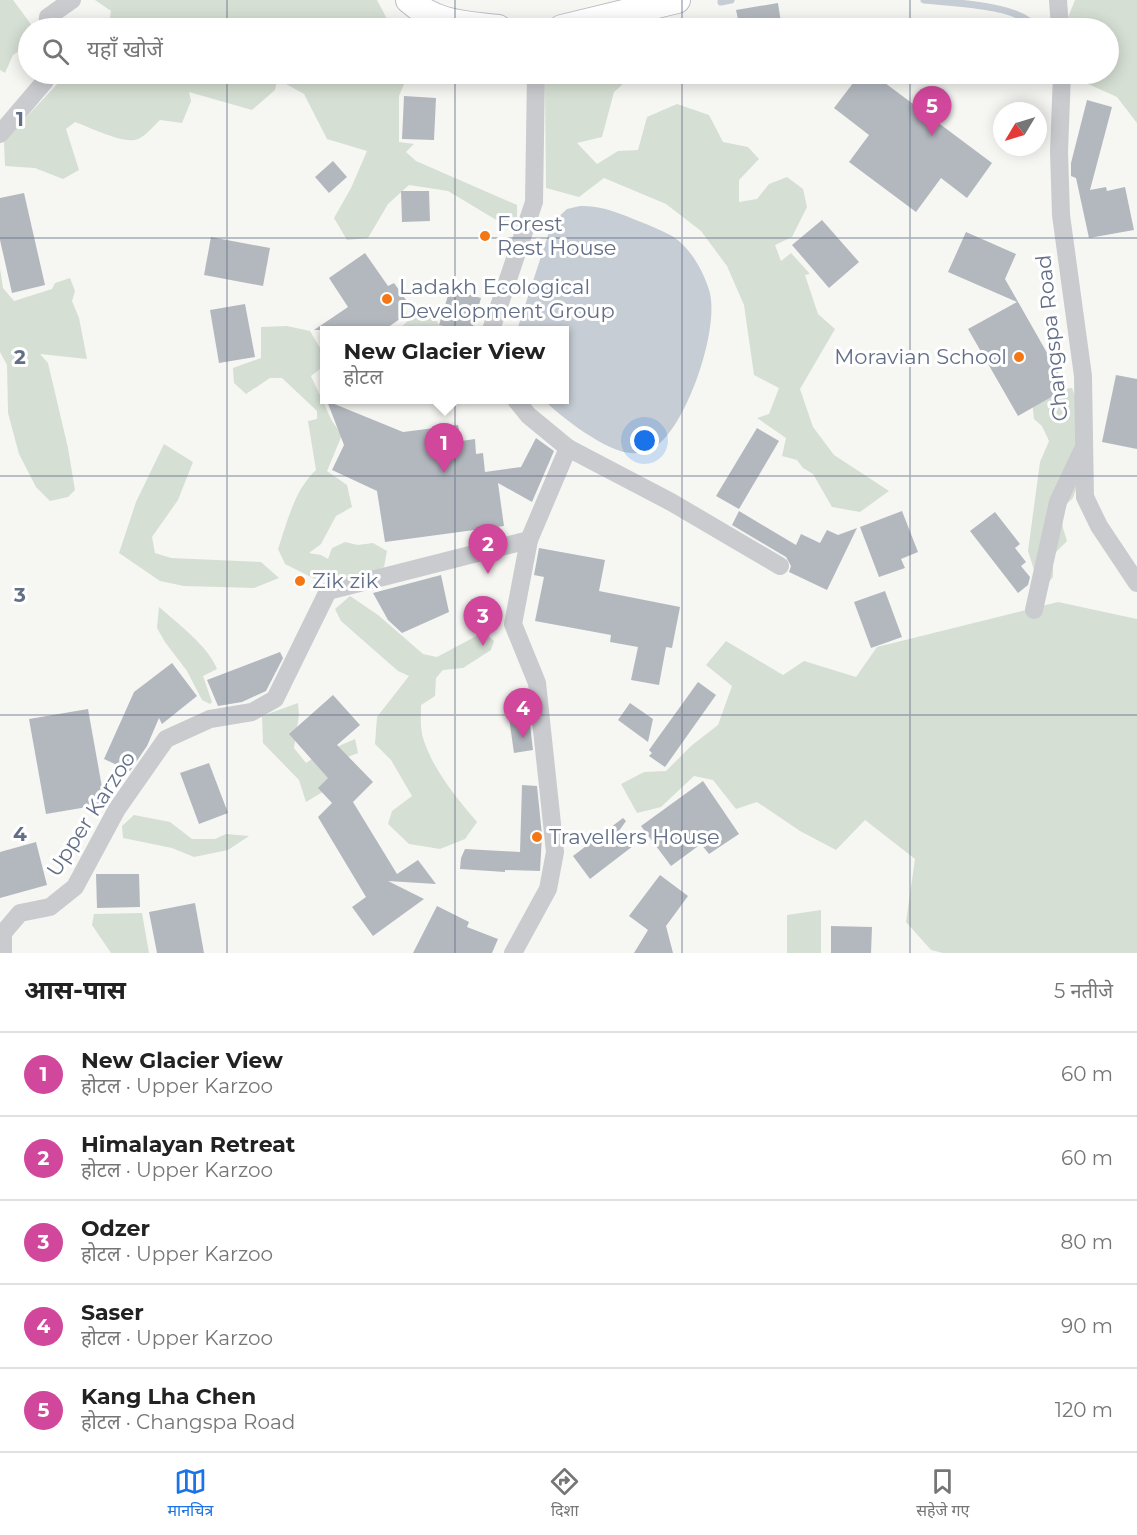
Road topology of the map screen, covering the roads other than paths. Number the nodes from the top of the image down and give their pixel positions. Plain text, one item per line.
1 (72, 0) edge
2 (409, 0) edge
3 (677, 0) edge
4 (1058, 0) edge
5 (48, 18) edge
6 (438, 18) edge
7 (603, 18) edge
8 (1059, 18) edge
9 (42, 84) edge
10 (536, 84) edge
11 (1062, 84) edge
12 (0, 134) edge
13 (491, 326) edge
14 (520, 404) edge
15 (1085, 445) junction
16 (568, 448) junction
17 (529, 540) junction
18 (780, 566) dead end
19 (1137, 584) edge
20 (1034, 610) dead end
21 (3, 953) edge
22 (513, 953) edge

1 - 5 street
2 - 6 main road
3 - 7 main road
4 - 8 street
9 - 12 street
10 - 13 street
11 - 15 street, Changspa Road
14 - 16 street
15 - 19 street, Changspa Road
15 - 20 street
16 - 17 street
16 - 18 street
17 - 21 street, Upper Karzoo
17 - 22 street

